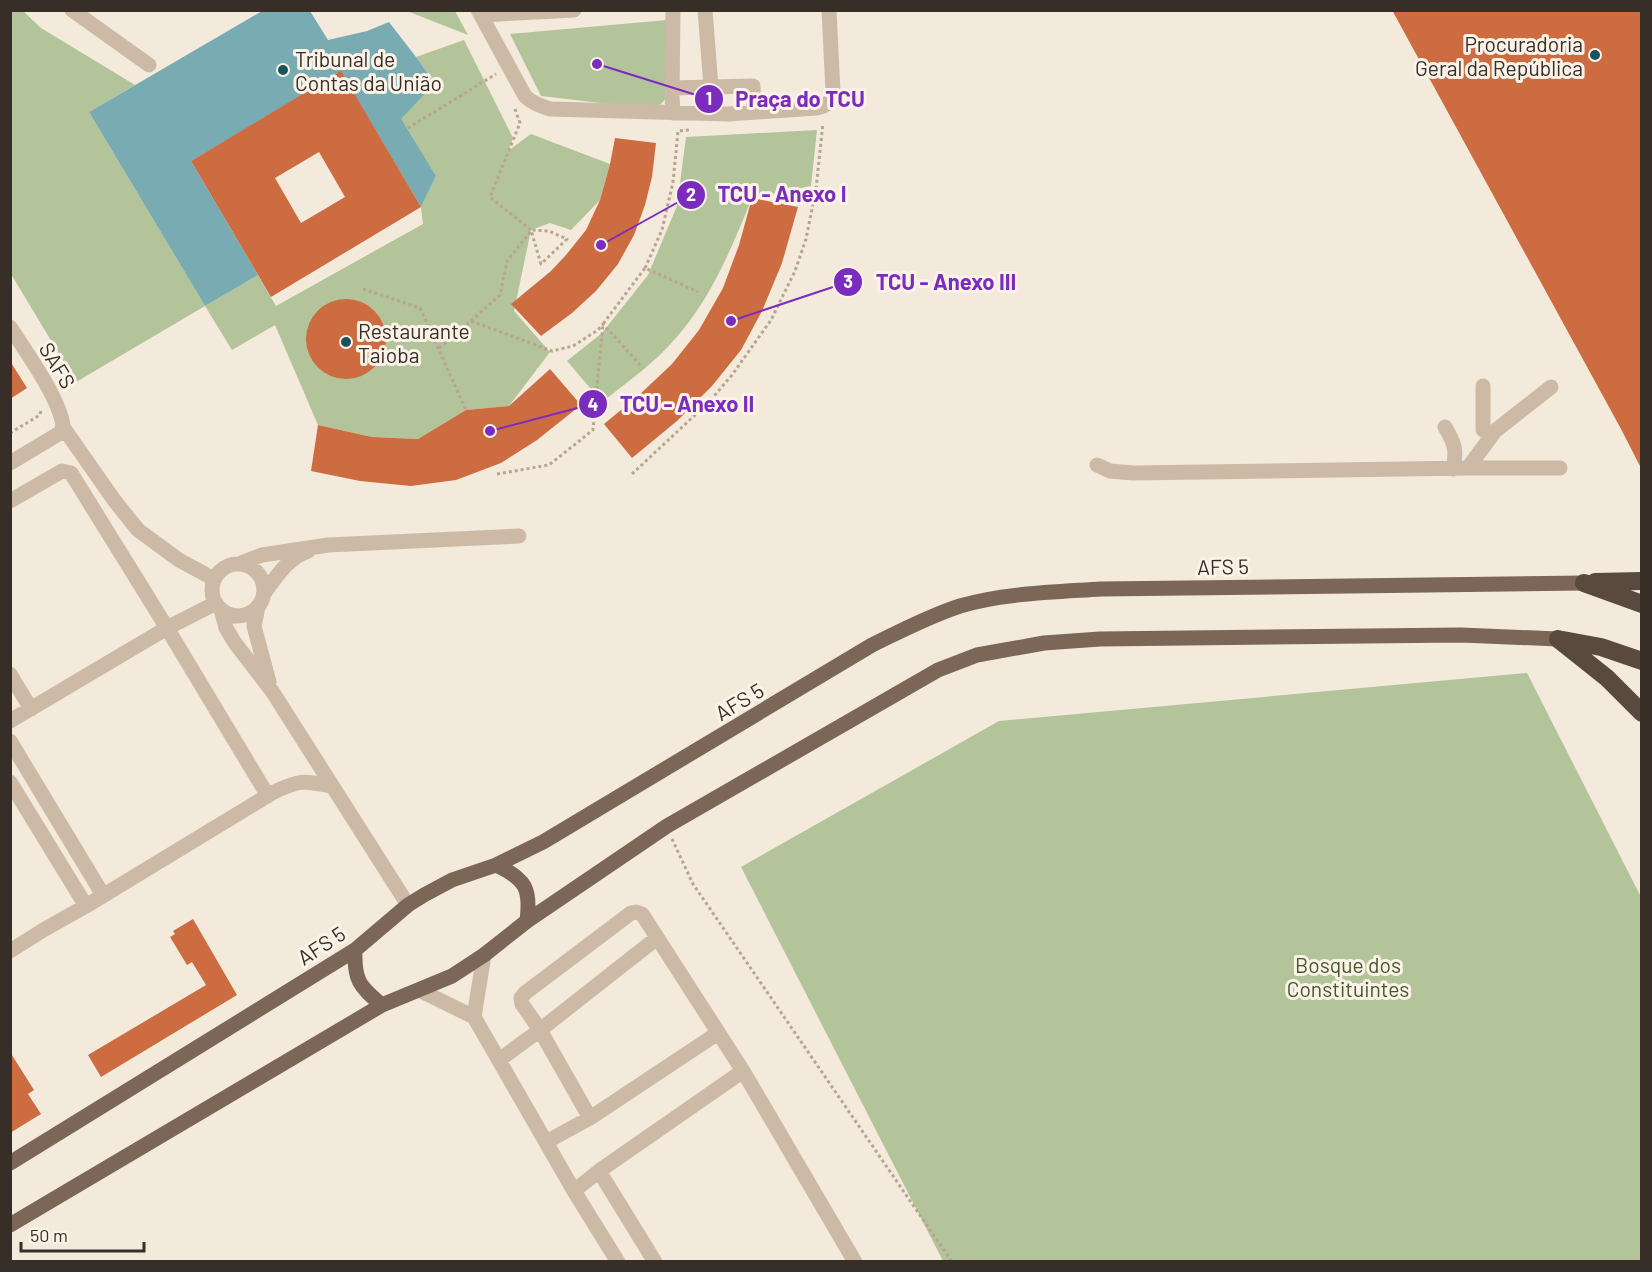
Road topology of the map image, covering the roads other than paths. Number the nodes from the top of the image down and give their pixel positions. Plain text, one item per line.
1 (72, 10) edge
2 (574, 10) edge
3 (673, 10) edge
4 (705, 10) edge
5 (829, 10) edge
6 (479, 13) edge
7 (149, 64) dead end
8 (711, 87) junction
9 (672, 88) junction
10 (754, 112) junction
11 (673, 113) junction
12 (10, 327) edge
13 (1483, 386) dead end
14 (1551, 387) dead end
15 (63, 427) junction
16 (1445, 427) dead end
17 (1483, 430) dead end
18 (10, 463) edge
19 (1096, 465) dead end
20 (1560, 468) dead end
21 (1461, 469) junction
22 (10, 501) edge
23 (519, 536) dead end
24 (328, 545) junction
25 (241, 563) junction
26 (214, 579) junction
27 (1641, 581) edge
28 (1584, 583) junction
29 (265, 592) junction
30 (1641, 604) edge
31 (218, 606) junction
32 (258, 607) junction
33 (167, 628) junction
34 (1558, 639) junction
35 (1641, 662) edge
36 (10, 674) edge
37 (272, 691) junction
38 (31, 709) junction
39 (1641, 713) edge
40 (10, 721) edge
41 (10, 741) edge
42 (10, 782) edge
43 (331, 786) junction
44 (268, 796) junction
45 (496, 865) junction
46 (103, 894) junction
47 (408, 905) junction
48 (86, 906) junction
49 (527, 921) junction
50 (657, 938) junction
51 (355, 950) junction
52 (10, 951) edge
53 (484, 955) junction
54 (419, 990) junction
55 (382, 1005) junction
56 (474, 1017) junction
57 (540, 1030) junction
58 (718, 1033) junction
59 (499, 1060) junction
60 (743, 1071) junction
61 (590, 1118) junction
62 (546, 1142) junction
63 (10, 1163) edge
64 (599, 1171) junction
65 (574, 1191) junction
66 (10, 1225) edge
67 (612, 1259) edge
68 (655, 1262) edge
69 (855, 1262) edge

1 - 7 lane
2 - 6 lane
3 - 9 lane
4 - 8 lane
5 - 10 lane
6 - 11 lane
8 - 9 lane
8 - 10 lane
9 - 11 lane
10 - 11 lane
12 - 15 lane, SAFS
13 - 17 lane
14 - 21 lane
15 - 18 lane
15 - 26 lane, SAFS
16 - 21 lane
19 - 21 lane
20 - 21 lane
22 - 33 lane
23 - 24 lane
24 - 25 lane
24 - 29 lane
25 - 26 lane
25 - 29 lane
26 - 31 lane
27 - 28 highway
28 - 30 highway
28 - 45 main road, AFS 5
29 - 32 lane
31 - 32 lane
31 - 33 lane
31 - 37 lane
32 - 37 lane
33 - 38 lane
33 - 44 lane
34 - 35 highway
34 - 39 highway
34 - 49 main road
36 - 38 lane
37 - 43 lane
38 - 40 lane
41 - 46 lane
42 - 48 lane
43 - 44 lane
43 - 47 lane
44 - 46 lane
45 - 47 main road, AFS 5
45 - 49 main road
46 - 48 lane
47 - 51 main road, AFS 5
48 - 52 lane
49 - 53 main road
50 - 57 lane
50 - 57 lane
50 - 58 lane
51 - 55 main road
51 - 63 main road, AFS 5
53 - 54 main road
53 - 56 lane
54 - 55 main road
54 - 56 lane
55 - 66 main road
56 - 59 lane
57 - 59 lane
57 - 61 lane
58 - 60 lane
58 - 61 lane
59 - 62 lane
60 - 64 lane
60 - 69 lane
61 - 62 lane
62 - 65 lane
64 - 65 lane
64 - 68 lane
65 - 67 lane

